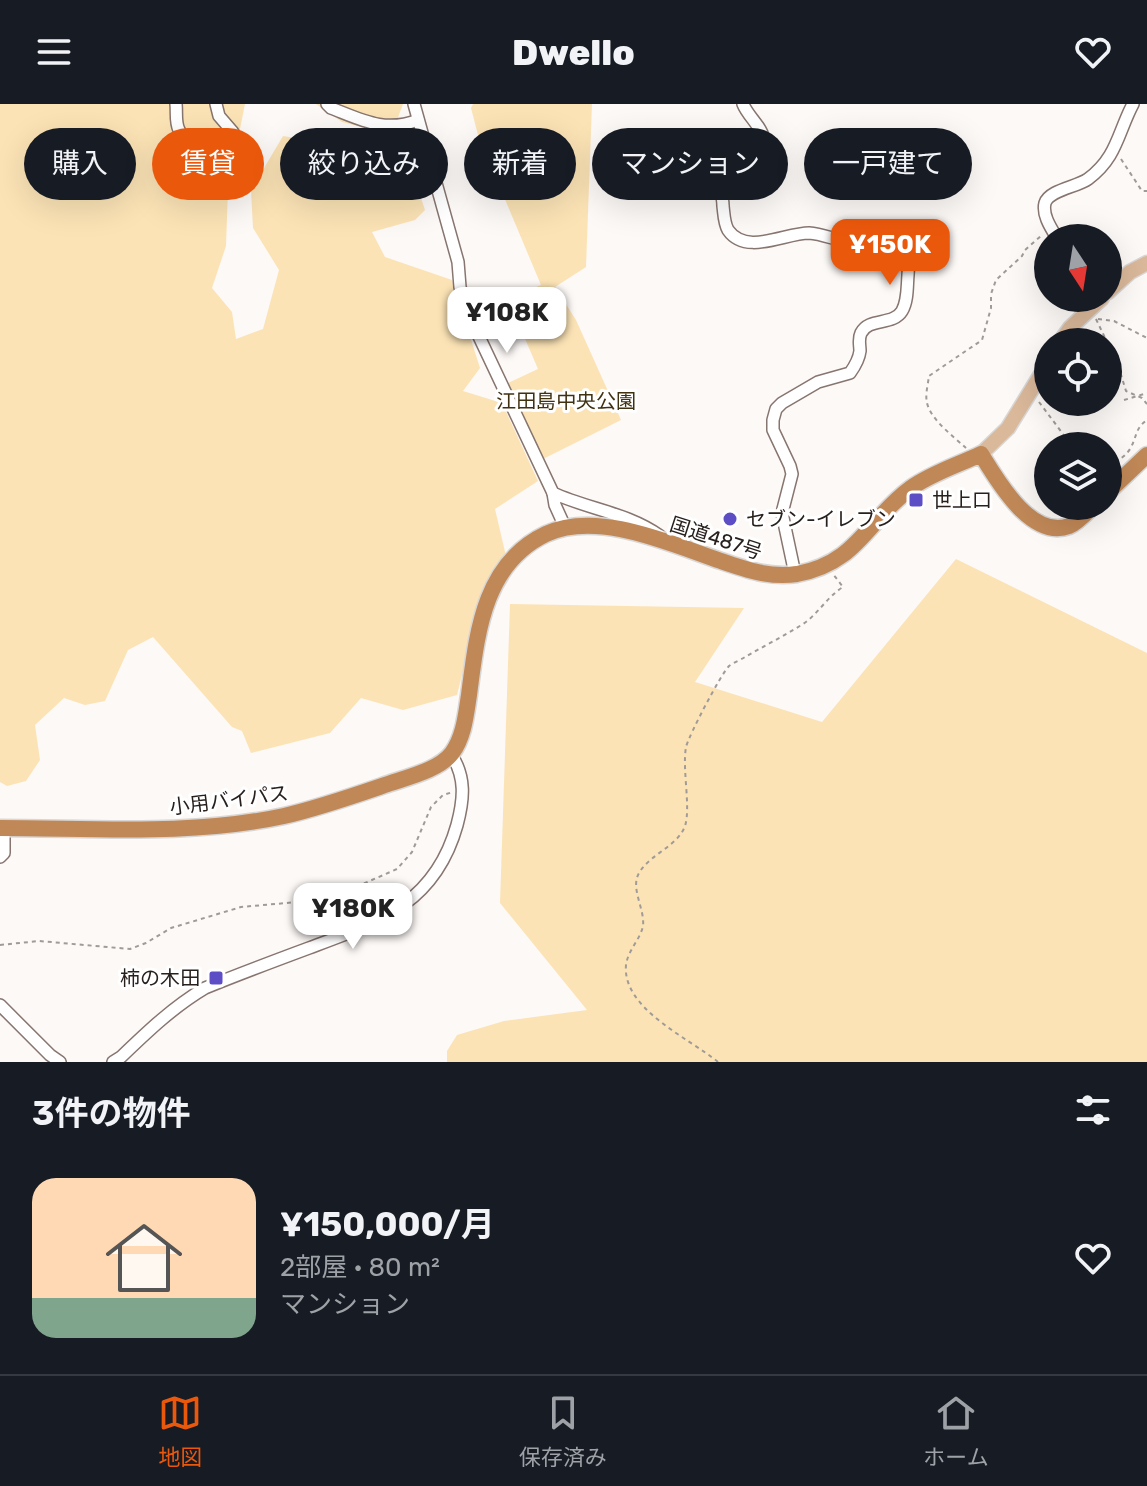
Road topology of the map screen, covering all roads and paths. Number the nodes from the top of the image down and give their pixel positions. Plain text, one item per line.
1 (176, 104) edge
2 (216, 104) edge
3 (327, 104) edge
4 (414, 104) edge
5 (743, 104) edge
6 (1133, 104) edge
7 (418, 120) junction
8 (1114, 149) junction
9 (1147, 191) edge
10 (1049, 224) edge
11 (1034, 243) edge
12 (1147, 263) edge
13 (1122, 279) edge
14 (1082, 312) edge
15 (1086, 312) edge
16 (1083, 315) junction
17 (1070, 328) edge
18 (1100, 328) edge
19 (1147, 338) edge
20 (1122, 378) edge
21 (1034, 386) edge
22 (1031, 391) junction
23 (1147, 393) edge
24 (1136, 395) junction
25 (1124, 400) dead end
26 (1147, 404) edge
27 (1147, 420) edge
28 (1062, 432) edge
29 (1147, 455) edge
30 (978, 456) junction
31 (1122, 457) edge
32 (1122, 479) edge
33 (553, 493) junction
34 (1034, 519) edge
35 (1035, 520) edge
36 (1078, 520) edge
37 (565, 527) junction
38 (674, 545) junction
39 (824, 566) junction
40 (795, 574) junction
41 (451, 754) junction
42 (463, 790) junction
43 (2, 828) edge
44 (0, 857) edge
45 (0, 945) edge
46 (0, 1005) edge
47 (60, 1062) edge
48 (113, 1062) edge
49 (718, 1062) edge

1 - 2 street
3 - 7 street
4 - 7 street
5 - 40 street
6 - 8 street
7 - 33 street
8 - 9 path
8 - 10 street
11 - 30 path
12 - 13 main road
14 - 16 street
15 - 16 main road
16 - 17 main road
18 - 19 path
20 - 24 path
21 - 22 main road
22 - 28 path
22 - 30 main road
23 - 24 path
24 - 25 path
24 - 26 path
27 - 31 path
29 - 32 highway
30 - 34 highway
30 - 39 highway, 国道487号
33 - 37 street
33 - 38 street
35 - 36 highway
37 - 38 highway, 国道487号
37 - 41 highway, 国道487号
38 - 40 highway, 国道487号
39 - 40 highway, 国道487号
39 - 49 path
41 - 42 street
41 - 43 highway, 小用バイパス
42 - 45 path
42 - 48 street
43 - 44 street
46 - 47 street

